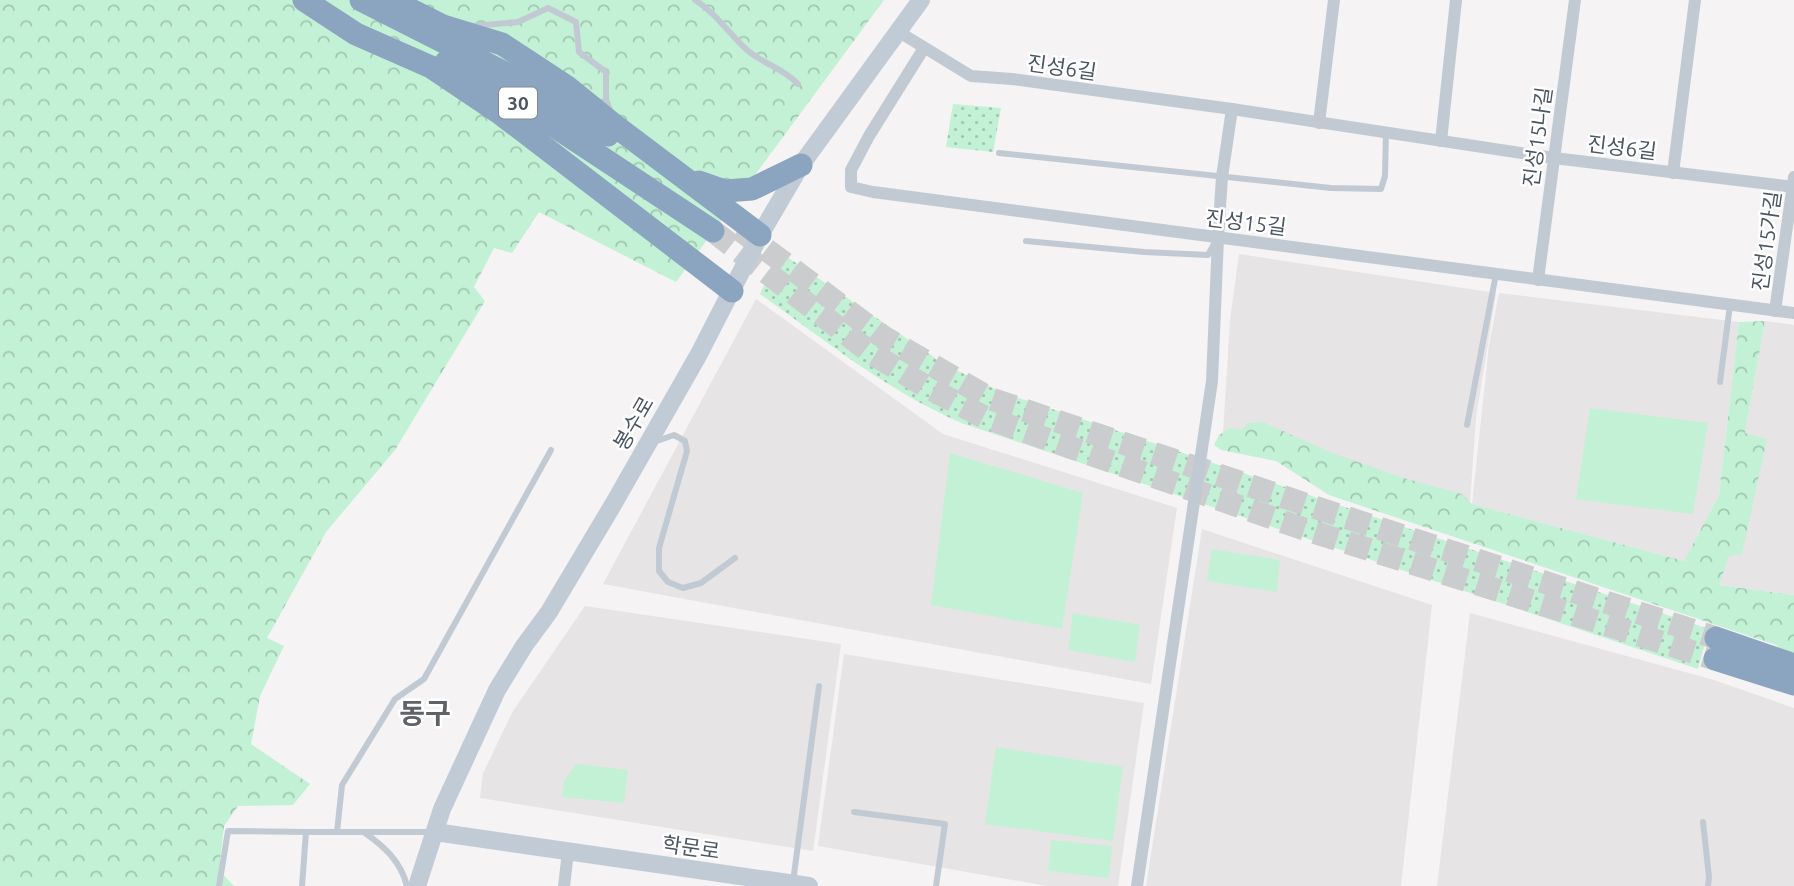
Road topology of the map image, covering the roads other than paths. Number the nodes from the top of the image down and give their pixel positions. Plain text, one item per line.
1 (304, 0) edge
2 (309, 0) edge
3 (362, 0) edge
4 (391, 0) edge
5 (695, 0) edge
6 (921, 0) edge
7 (1334, 0) edge
8 (1456, 0) edge
9 (1575, 0) edge
10 (1695, 0) edge
11 (443, 26) junction
12 (899, 32) junction
13 (924, 48) junction
14 (798, 84) dead end
15 (1232, 109) junction
16 (1319, 123) junction
17 (614, 125) junction
18 (1386, 132) junction
19 (1441, 141) junction
20 (999, 153) dead end
21 (1554, 158) junction
22 (800, 165) junction
23 (1673, 173) junction
24 (685, 177) junction
25 (1222, 177) junction
26 (1794, 184) edge
27 (760, 234) junction
28 (1218, 238) junction
29 (1026, 241) dead end
30 (1496, 274) junction
31 (1538, 279) junction
32 (732, 291) junction
33 (1731, 305) junction
34 (1775, 311) junction
35 (1794, 313) edge
36 (1720, 382) dead end
37 (1467, 425) dead end
38 (647, 446) junction
39 (551, 450) dead end
40 (735, 558) dead end
41 (1794, 665) edge
42 (1794, 684) edge
43 (819, 686) dead end
44 (854, 811) dead end
45 (1703, 822) dead end
46 (306, 832) junction
47 (337, 832) junction
48 (364, 832) junction
49 (435, 832) junction
50 (568, 852) junction
51 (801, 885) edge
52 (219, 886) edge
53 (302, 886) edge
54 (407, 886) edge
55 (417, 886) edge
56 (564, 886) edge
57 (936, 886) edge
58 (1138, 886) edge
59 (1708, 886) edge

1 - 32 highway
2 - 3 highway, 30
4 - 11 highway
5 - 14 lane
6 - 12 main road, 봉수로
7 - 16 street
8 - 19 street
9 - 21 street, 진성15나길
10 - 23 street, 진성6길
11 - 17 highway
11 - 17 lane
12 - 13 street, 진성6길
12 - 22 main road, 봉수로
13 - 15 street, 진성6길
13 - 28 street, 진성15길
15 - 16 street, 진성6길
15 - 25 street
16 - 18 street, 진성6길
17 - 24 highway
18 - 19 street, 진성6길
18 - 25 lane
19 - 21 street, 진성6길
20 - 25 lane
21 - 23 street, 진성6길
21 - 31 street, 진성15나길
22 - 24 highway
22 - 27 main road, 봉수로
23 - 26 street, 진성6길
24 - 27 highway
25 - 28 street
26 - 34 street, 진성15가길
27 - 32 main road, 봉수로
28 - 29 lane
28 - 30 street, 진성15길
28 - 58 street
30 - 31 street, 진성15길
30 - 37 lane
31 - 33 street, 진성15길
32 - 38 main road, 봉수로
33 - 34 street, 진성15길
33 - 36 lane
34 - 35 street, 진성15길
38 - 40 lane
38 - 49 main road, 봉수로
39 - 47 lane
41 - 42 highway
43 - 51 lane
44 - 57 lane
45 - 59 lane
46 - 47 lane
46 - 52 lane
46 - 53 lane
47 - 48 lane
48 - 49 lane
48 - 54 lane
49 - 50 main road, 학문로
49 - 55 main road, 봉수로
50 - 51 main road, 학문로
50 - 56 street

